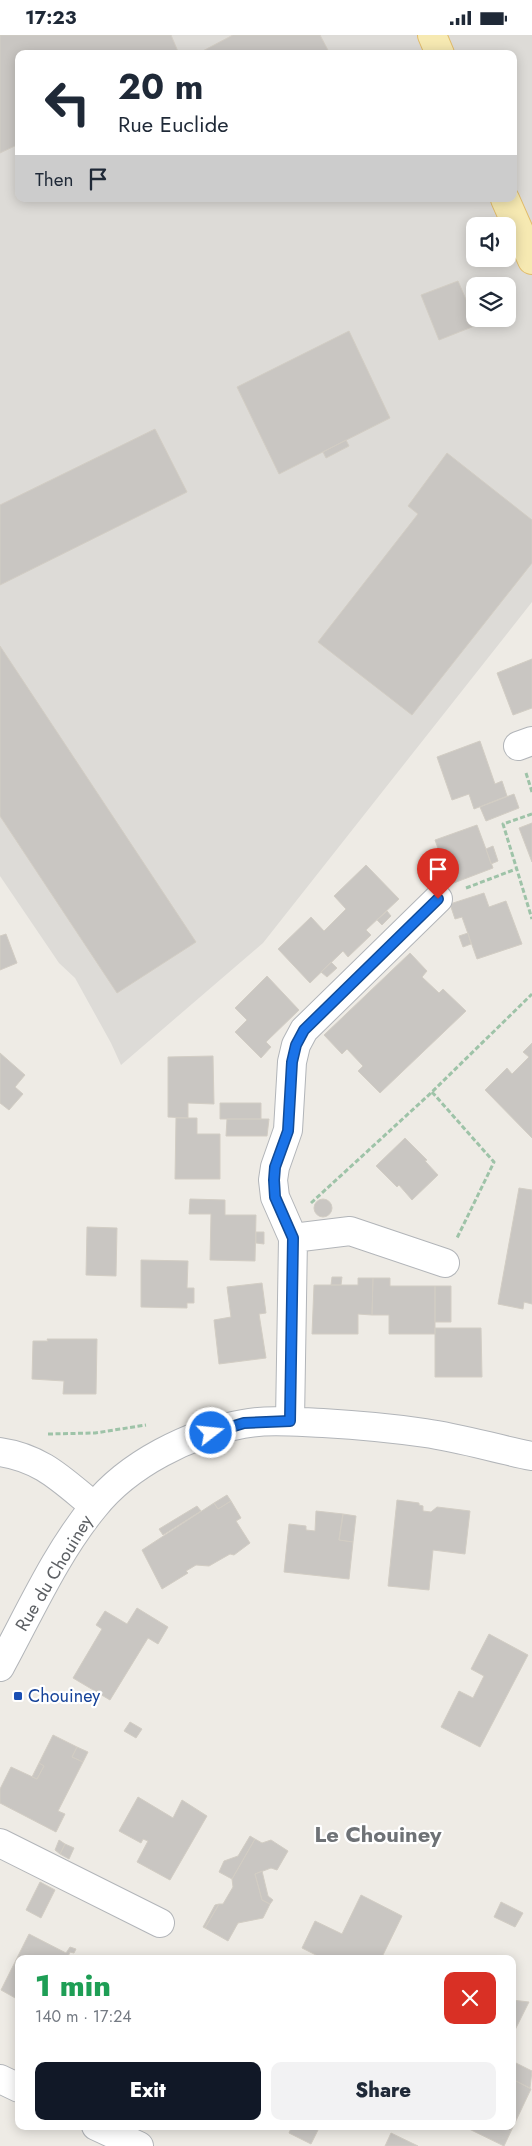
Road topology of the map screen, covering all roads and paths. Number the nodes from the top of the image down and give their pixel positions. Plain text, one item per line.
1 (432, 35) edge
2 (438, 50) edge
3 (506, 202) edge
4 (532, 260) edge
5 (532, 814) edge
6 (516, 869) junction
7 (438, 899) joint
8 (532, 919) edge
9 (532, 994) edge
10 (432, 1092) junction
11 (293, 1238) junction
12 (445, 1263) joint
13 (290, 1421) junction
14 (149, 1425) dead end
15 (41, 1434) dead end
16 (0, 1452) edge
17 (532, 1457) edge
18 (94, 1506) junction
19 (0, 1667) edge
20 (0, 1843) edge
21 (160, 1923) dead end
22 (0, 2079) edge
23 (15, 2087) edge
24 (105, 2130) edge
25 (139, 2146) edge

1 - 2 main road
3 - 4 main road
5 - 6 path
6 - 7 path
6 - 8 path
7 - 11 street
9 - 10 path
10 - 11 path
10 - 12 path
11 - 12 street
11 - 13 street
13 - 17 street, Rue du Chouiney
13 - 18 street, Rue du Chouiney
14 - 15 path
16 - 18 street
18 - 19 street, Rue du Chouiney
20 - 21 street
22 - 23 street
24 - 25 street

